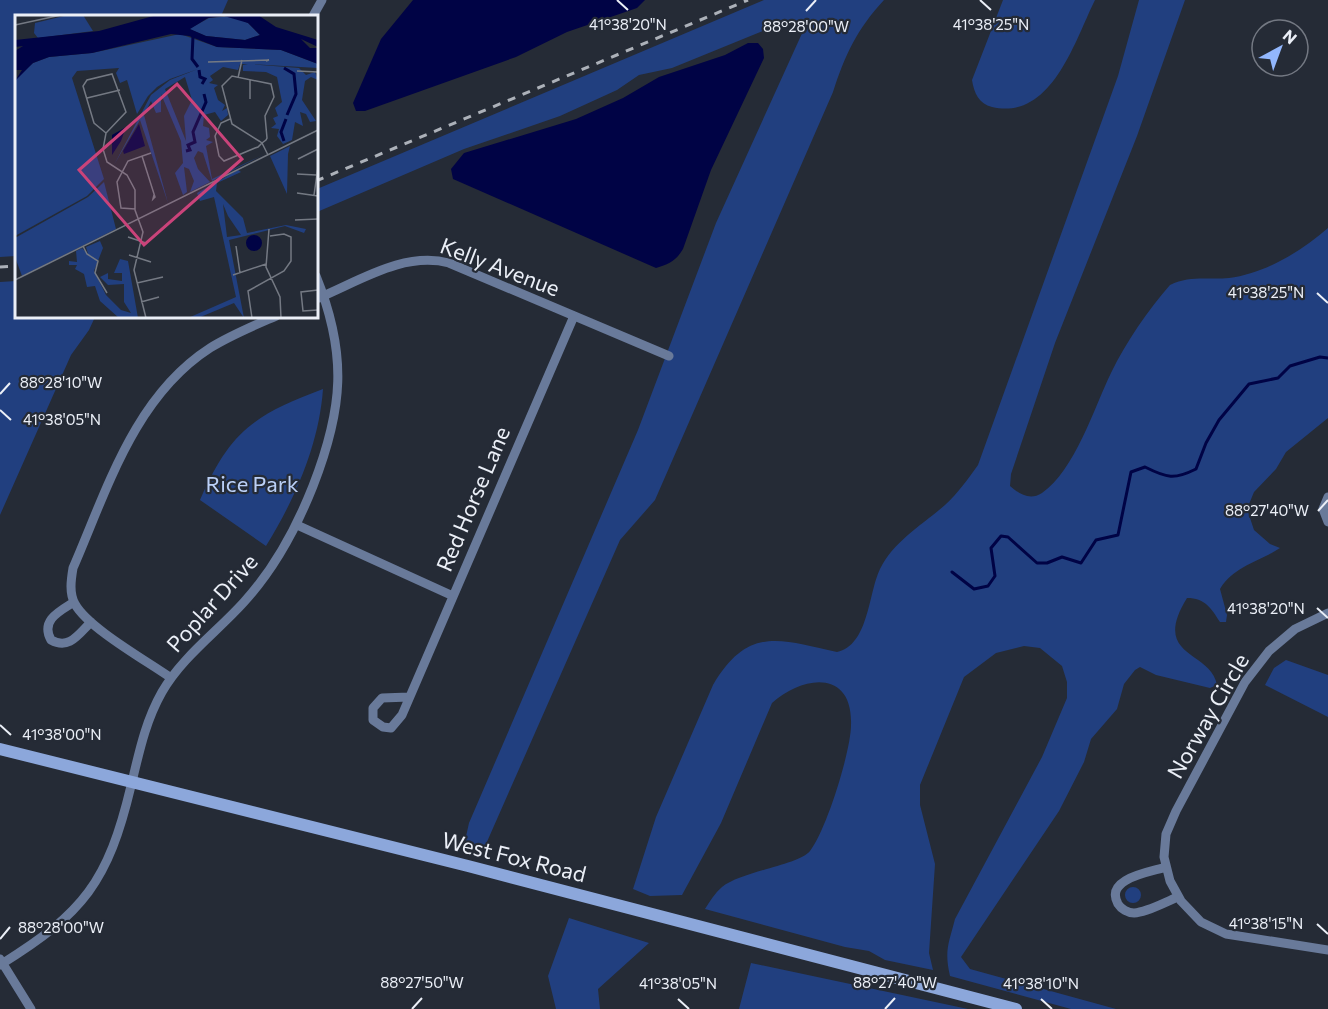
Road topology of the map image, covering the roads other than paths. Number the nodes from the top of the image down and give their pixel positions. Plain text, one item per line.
1 (322, 0) edge
2 (314, 15) edge
3 (320, 298) edge
4 (574, 316) junction
5 (271, 318) edge
6 (669, 356) dead end
7 (1328, 497) edge
8 (1328, 522) edge
9 (297, 525) junction
10 (453, 596) junction
11 (74, 602) junction
12 (1328, 613) edge
13 (91, 622) junction
14 (171, 678) junction
15 (409, 697) dead end
16 (0, 749) edge
17 (132, 782) junction
18 (1166, 867) junction
19 (1178, 897) junction
20 (1328, 950) edge
21 (1, 962) edge
22 (31, 1009) edge
23 (1016, 1009) edge

1 - 2 street
3 - 4 street, Kelly Avenue
3 - 9 street, Poplar Drive
4 - 6 street, Kelly Avenue
4 - 10 street, Red Horse Lane
5 - 11 street
7 - 8 street
9 - 10 street
9 - 14 street, Poplar Drive
10 - 15 street, Red Horse Lane
11 - 13 street
11 - 13 street
12 - 18 street, Norway Circle
13 - 14 street
14 - 17 street, Poplar Drive
16 - 17 street, West Fox Road
17 - 21 street, Poplar Drive
17 - 23 street, West Fox Road
18 - 19 street, Norway Circle
18 - 19 street
19 - 20 street, Norway Circle
21 - 22 street

